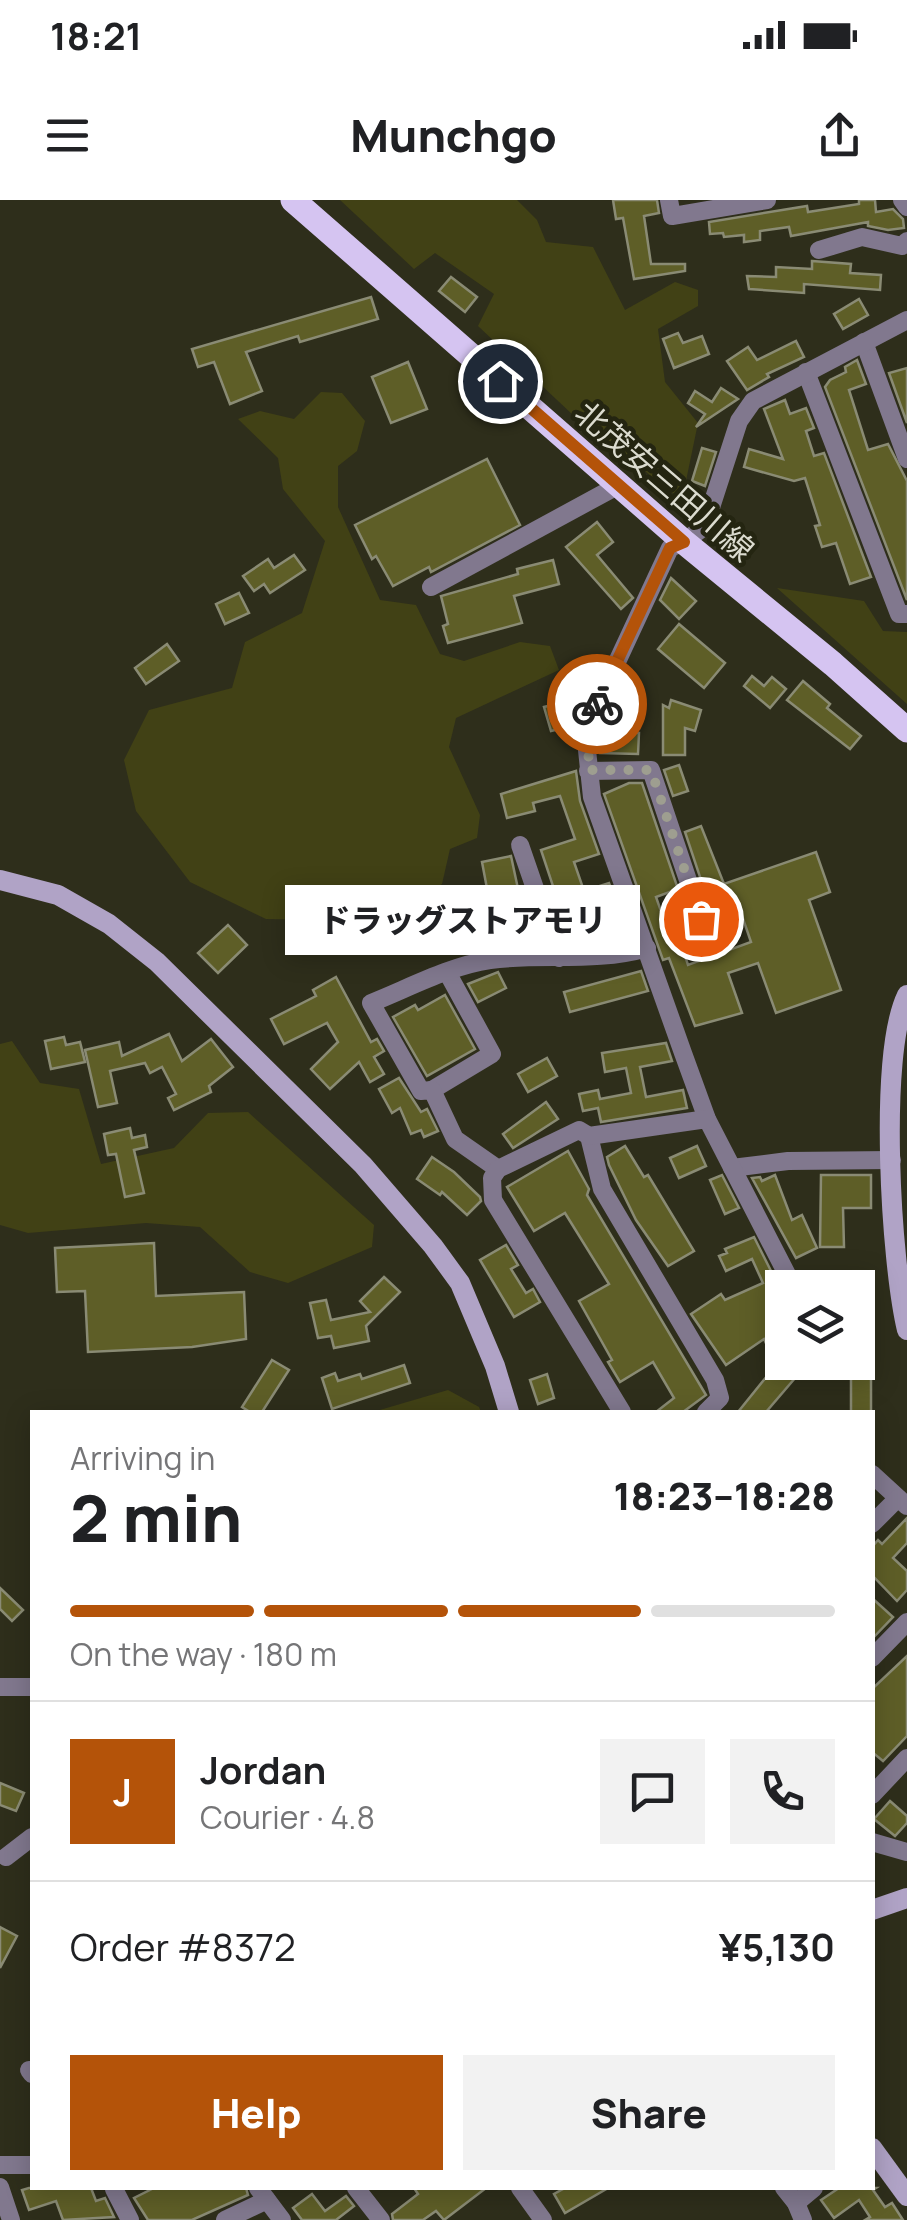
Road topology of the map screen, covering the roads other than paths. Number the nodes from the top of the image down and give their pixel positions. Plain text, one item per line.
1 (293, 200) edge
2 (670, 200) edge
3 (767, 200) edge
4 (902, 200) edge
5 (907, 207) edge
6 (907, 241) edge
7 (818, 250) dead end
8 (907, 320) edge
9 (864, 342) junction
10 (806, 372) junction
11 (907, 459) edge
12 (618, 485) junction
13 (684, 542) junction
14 (431, 587) dead end
15 (907, 614) edge
16 (907, 730) edge
17 (588, 770) junction
18 (520, 845) dead end
19 (0, 880) edge
20 (701, 919) dead end
21 (647, 948) junction
22 (559, 958) junction
23 (448, 972) junction
24 (907, 995) edge
25 (902, 1028) edge
26 (432, 1090) junction
27 (707, 1118) junction
28 (589, 1136) junction
29 (892, 1160) junction
30 (732, 1168) junction
31 (498, 1169) junction
32 (785, 1270) edge
33 (907, 1330) edge
34 (508, 1410) edge
35 (621, 1410) edge
36 (708, 1410) edge
37 (875, 1477) edge
38 (903, 1502) edge
39 (875, 1522) edge
40 (907, 1622) edge
41 (875, 1655) edge
42 (0, 1686) edge
43 (30, 1687) edge
44 (907, 1758) edge
45 (875, 1792) edge
46 (30, 1839) edge
47 (875, 1843) edge
48 (907, 1852) edge
49 (6, 1857) dead end
50 (907, 1898) edge
51 (875, 1909) edge
52 (875, 2152) edge
53 (0, 2165) edge
54 (30, 2165) edge
55 (0, 2187) edge
56 (115, 2190) edge
57 (358, 2190) edge
58 (521, 2190) edge
59 (785, 2190) edge
60 (813, 2190) edge
61 (262, 2194) edge
62 (907, 2196) edge
63 (800, 2212) edge
64 (11, 2220) edge
65 (130, 2220) edge
66 (225, 2220) edge
67 (282, 2220) edge
68 (381, 2220) edge
69 (543, 2220) edge

1 - 12 main road, 北茂安三田川線
2 - 3 street
4 - 5 street
6 - 7 street
8 - 9 street
9 - 10 street
9 - 11 street
10 - 13 street
10 - 15 street
12 - 13 main road, 北茂安三田川線
12 - 14 street
13 - 16 main road, 北茂安三田川線
13 - 17 street
17 - 20 street
17 - 21 street
18 - 22 street
19 - 34 street
21 - 22 street
21 - 27 street
22 - 23 street
23 - 26 street
23 - 26 street
24 - 25 street
25 - 29 street
26 - 31 street
27 - 28 street
27 - 30 street
28 - 31 street
28 - 36 street
29 - 30 street
29 - 33 street
30 - 32 street
31 - 35 street
37 - 38 street
38 - 39 street
40 - 41 street
42 - 43 street
44 - 45 street
46 - 49 street
47 - 48 street
50 - 51 street
52 - 62 street
53 - 54 street
55 - 64 street
56 - 65 street
57 - 68 street
58 - 69 street
59 - 63 street
60 - 63 street
61 - 66 street
61 - 67 street

